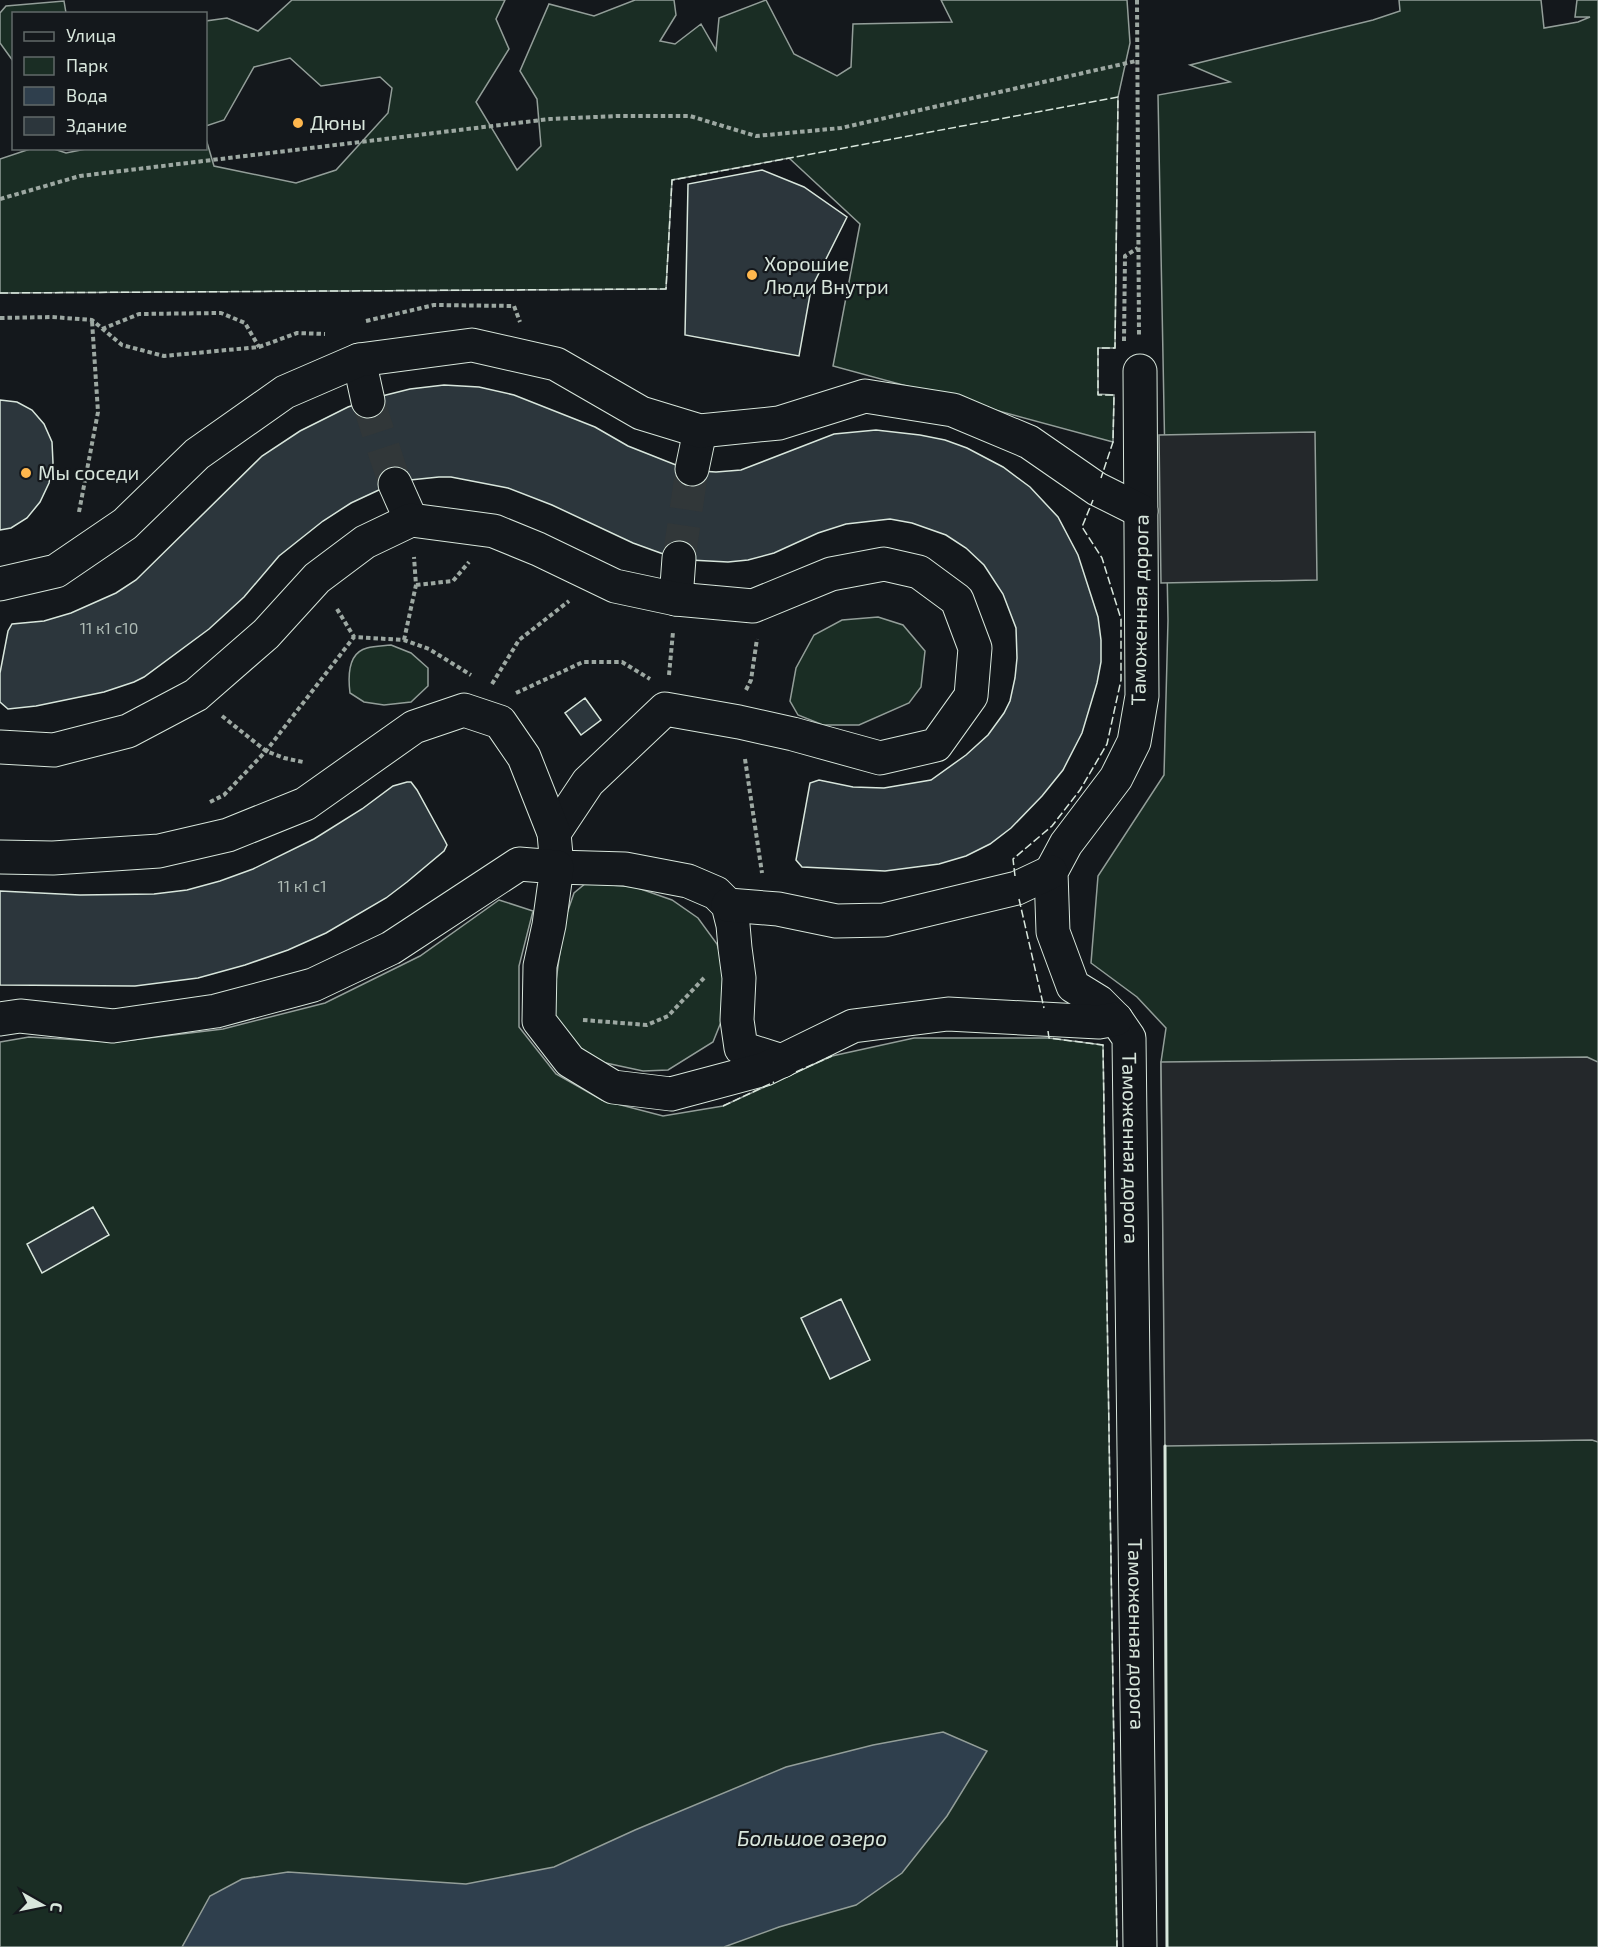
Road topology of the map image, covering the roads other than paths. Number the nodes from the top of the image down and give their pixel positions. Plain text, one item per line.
1 (359, 360) junction
2 (1140, 371) road end
3 (368, 401) tunnel mouth
4 (700, 431) junction
5 (692, 469) tunnel mouth
6 (395, 484) tunnel mouth
7 (1141, 511) junction
8 (411, 520) junction
9 (679, 558) tunnel mouth
10 (0, 584) edge
11 (676, 599) junction
12 (0, 747) edge
13 (554, 833) junction
14 (0, 857) edge
15 (557, 867) junction
16 (1051, 872) junction
17 (728, 905) junction
18 (0, 1019) edge
19 (1116, 1019) junction
20 (782, 1061) junction
21 (1140, 1947) edge

1 - 3 street
1 - 4 street
1 - 10 street
2 - 7 street, Таможенная дорога
4 - 5 street
4 - 7 street
6 - 8 street
7 - 16 street, Таможенная дорога
8 - 11 street
8 - 12 street
9 - 11 street
11 - 13 street
13 - 14 street
13 - 15 street
15 - 17 street
15 - 18 street
15 - 20 street
16 - 17 street
16 - 19 street, Таможенная дорога
17 - 20 street
19 - 20 street
19 - 21 street, Таможенная дорога

